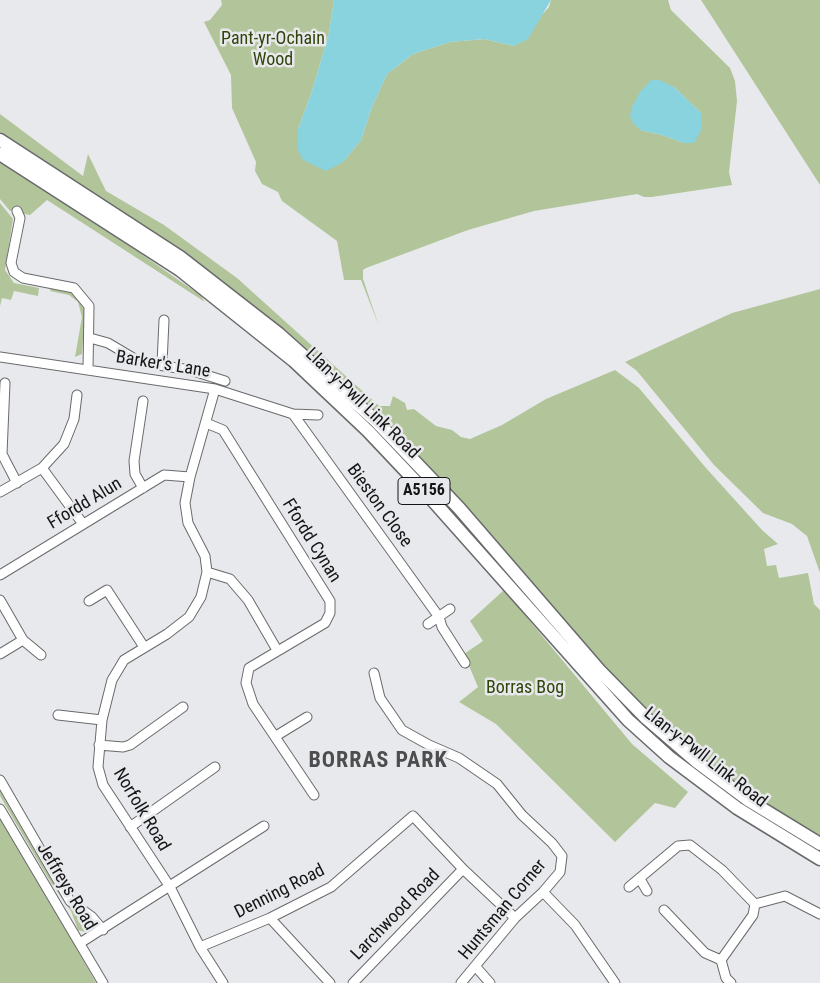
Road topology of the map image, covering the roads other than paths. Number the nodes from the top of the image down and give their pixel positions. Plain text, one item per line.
1 (0, 140) edge
2 (0, 154) edge
3 (17, 211) dead end
4 (166, 325) dead end
5 (90, 338) junction
6 (0, 357) edge
7 (162, 364) junction
8 (88, 370) junction
9 (221, 376) dead end
10 (5, 383) dead end
11 (215, 390) junction
12 (77, 395) dead end
13 (143, 401) dead end
14 (293, 414) junction
15 (318, 415) dead end
16 (206, 423) junction
17 (42, 468) junction
18 (190, 477) junction
19 (16, 483) junction
20 (143, 488) junction
21 (0, 492) edge
22 (83, 524) junction
23 (207, 572) junction
24 (0, 575) edge
25 (0, 600) edge
26 (88, 601) dead end
27 (450, 609) dead end
28 (439, 617) junction
29 (428, 624) dead end
30 (23, 640) junction
31 (144, 647) junction
32 (278, 650) junction
33 (0, 654) edge
34 (41, 655) dead end
35 (465, 663) dead end
36 (374, 673) dead end
37 (177, 708) dead end
38 (58, 715) dead end
39 (307, 717) dead end
40 (102, 720) junction
41 (276, 736) junction
42 (99, 745) junction
43 (215, 767) dead end
44 (0, 780) edge
45 (314, 795) dead end
46 (0, 808) edge
47 (264, 826) dead end
48 (130, 827) junction
49 (820, 844) edge
50 (820, 859) edge
51 (463, 868) junction
52 (640, 879) junction
53 (170, 887) junction
54 (629, 887) dead end
55 (647, 891) dead end
56 (544, 892) junction
57 (755, 904) junction
58 (664, 910) dead end
59 (820, 914) edge
60 (270, 918) junction
61 (515, 918) junction
62 (103, 930) junction
63 (80, 943) junction
64 (200, 947) junction
65 (721, 960) junction
66 (476, 967) junction
67 (104, 983) edge
68 (223, 983) edge
69 (330, 983) edge
70 (353, 983) edge
71 (461, 983) edge
72 (490, 983) edge
73 (615, 983) edge
74 (730, 983) edge

1 - 49 highway, Llan-y-Pwll Link Road / A5156
2 - 50 highway, Llan-y-Pwll Link Road / A5156
3 - 5 street
4 - 7 street
5 - 7 street
5 - 8 street
6 - 8 street, Barker's Lane
7 - 9 street
8 - 11 street, Barker's Lane
10 - 19 street
11 - 14 street, Barker's Lane
11 - 16 street, Norfolk Road
12 - 17 street
13 - 20 street
14 - 15 street, Barker's Lane
14 - 28 street, Bieston Close
16 - 18 street, Norfolk Road
16 - 32 street, Ffordd Cynan
17 - 19 street
17 - 22 street
18 - 20 street, Ffordd Alun
18 - 23 street, Norfolk Road
19 - 21 street
20 - 22 street, Ffordd Alun
22 - 24 street, Ffordd Alun
23 - 31 street, Norfolk Road
23 - 32 street
25 - 30 street
26 - 31 street
27 - 28 street
28 - 29 street
28 - 35 street, Bieston Close
30 - 33 street
30 - 34 street
31 - 40 street, Norfolk Road
32 - 41 street, Ffordd Cynan
36 - 56 street, Huntsman Corner
37 - 42 street
38 - 40 street
39 - 41 street
40 - 42 street, Norfolk Road
41 - 45 street, Ffordd Cynan
42 - 48 street, Norfolk Road
43 - 48 street
44 - 62 street, Jeffreys Road
46 - 63 street, Jeffreys Road
47 - 53 street
48 - 53 street, Norfolk Road
51 - 60 street, Denning Road
51 - 61 street
51 - 70 street, Larchwood Road
52 - 54 street
52 - 55 street
52 - 57 street
53 - 62 street
53 - 64 street, Norfolk Road
56 - 61 street, Huntsman Corner
56 - 73 street
57 - 59 street
57 - 65 street
58 - 65 street
60 - 64 street, Denning Road
60 - 69 street
61 - 66 street, Huntsman Corner
62 - 63 street
63 - 67 street, Jeffreys Road
64 - 68 street, Norfolk Road
65 - 74 street
66 - 71 street, Huntsman Corner
66 - 72 street

